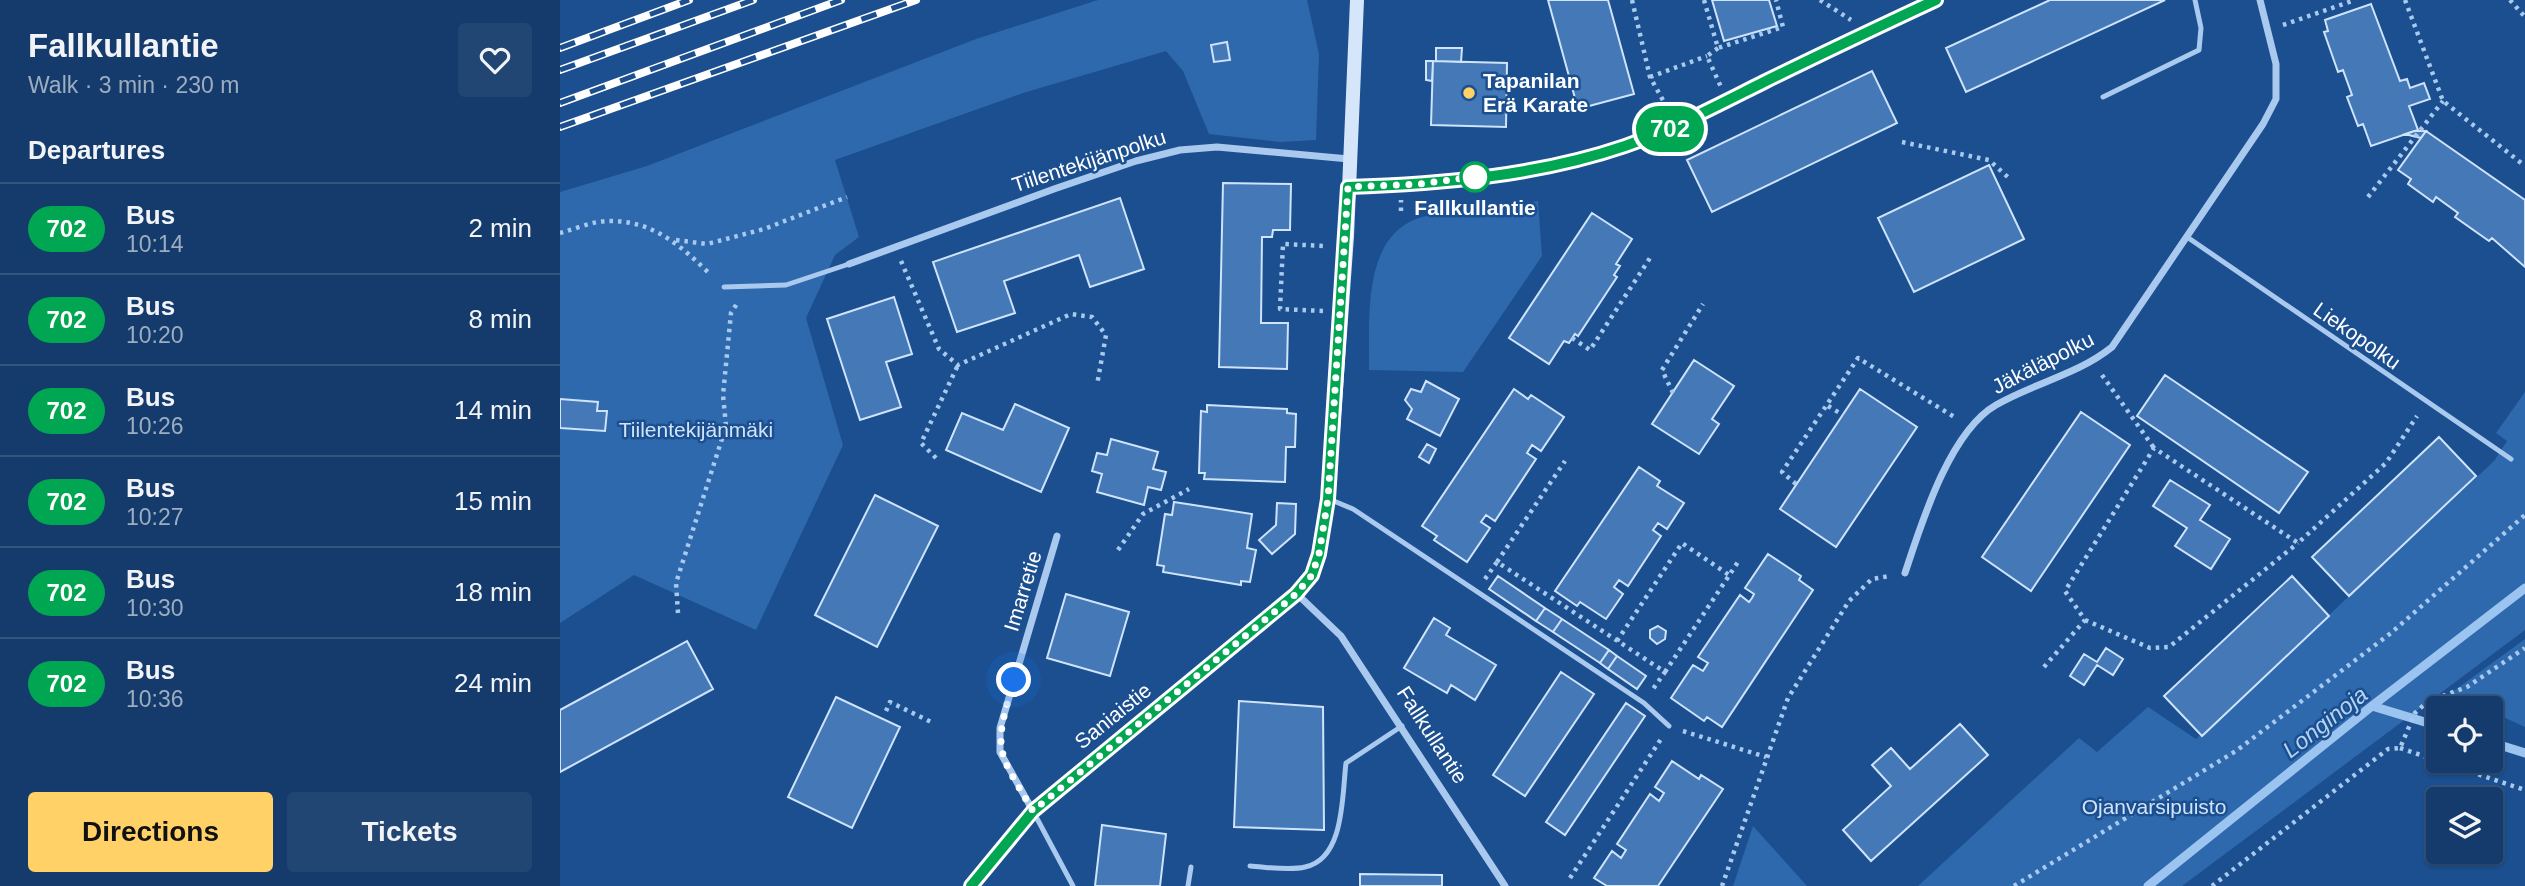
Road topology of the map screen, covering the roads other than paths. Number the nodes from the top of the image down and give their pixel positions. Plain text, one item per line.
1 (1357, 0) edge
2 (1936, 0) edge
3 (2195, 0) edge
4 (2260, 0) edge
5 (2103, 97) dead end
6 (1349, 159) junction
7 (1348, 187) junction
8 (2187, 237) junction
9 (849, 264) joint
10 (724, 287) road end
11 (2511, 459) dead end
12 (1328, 499) junction
13 (1057, 537) dead end
14 (1905, 573) road end
15 (1296, 594) junction
16 (1402, 726) junction
17 (1669, 726) road end
18 (1033, 811) junction
19 (1250, 866) dead end
20 (1191, 867) dead end
21 (971, 886) edge
22 (1073, 886) edge
23 (1188, 886) edge
24 (1505, 886) edge

1 - 6 street
2 - 7 street
3 - 5 lane
4 - 8 street, Jäkäläpolku
6 - 7 street
6 - 9 street, Tiilentekijänpolku
7 - 12 street
8 - 11 lane, Liekopolku
8 - 14 street, Jäkäläpolku
9 - 10 lane
12 - 15 street
12 - 17 lane
13 - 18 street, Imarretie
15 - 16 street, Fallkullantie
15 - 18 street, Saniaistie
16 - 19 lane
16 - 24 street, Fallkullantie
18 - 21 street, Saniaistie
18 - 22 lane
20 - 23 lane

